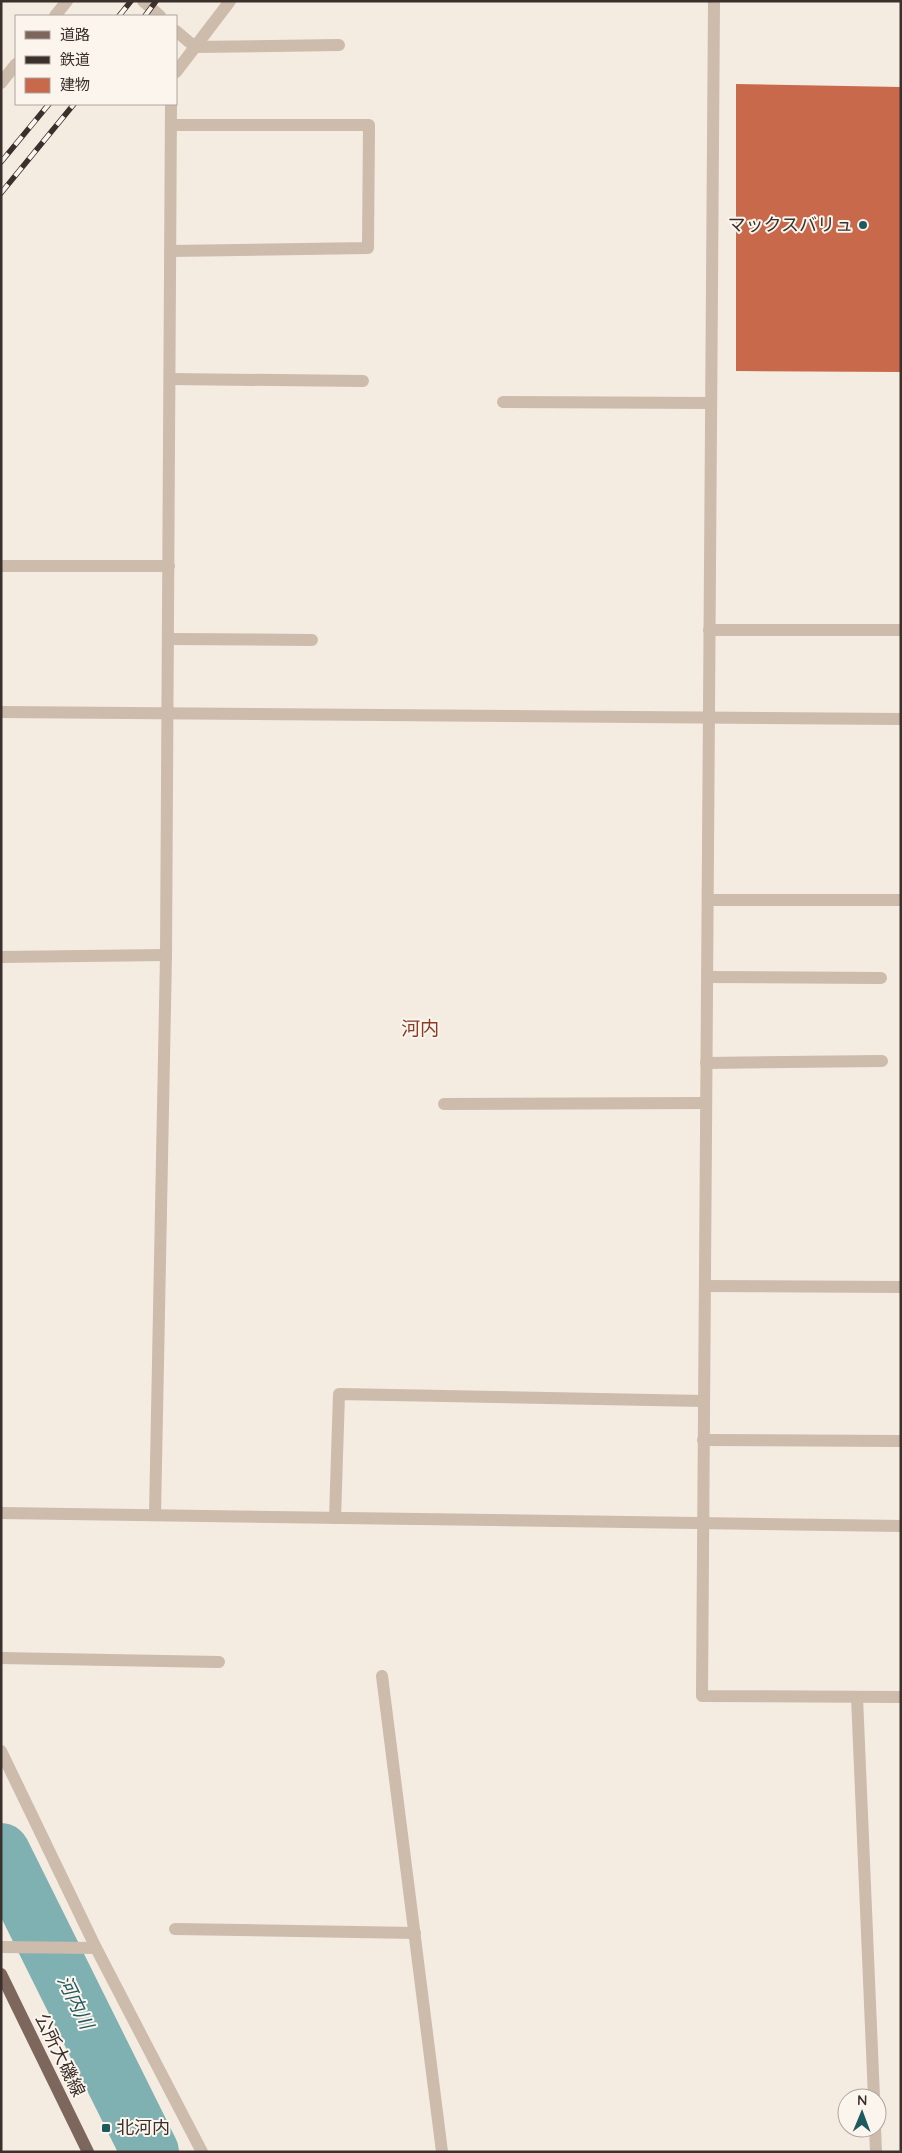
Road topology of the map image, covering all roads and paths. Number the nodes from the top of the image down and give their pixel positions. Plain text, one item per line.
1 (67, 1) edge
2 (143, 1) edge
3 (230, 1) edge
4 (714, 1) edge
5 (56, 15) edge
6 (159, 15) edge
7 (178, 33) edge
8 (339, 45) dead end
9 (194, 47) junction
10 (15, 65) edge
11 (178, 69) edge
12 (1, 83) edge
13 (172, 105) edge
14 (171, 125) junction
15 (170, 251) junction
16 (170, 379) junction
17 (363, 381) dead end
18 (503, 402) dead end
19 (711, 403) junction
20 (1, 566) edge
21 (169, 566) junction
22 (709, 630) junction
23 (901, 630) edge
24 (169, 639) junction
25 (312, 640) dead end
26 (1, 712) edge
27 (168, 712) junction
28 (709, 716) junction
29 (901, 719) edge
30 (708, 900) junction
31 (901, 900) edge
32 (166, 955) junction
33 (1, 957) edge
34 (707, 977) junction
35 (881, 978) dead end
36 (882, 1061) dead end
37 (706, 1063) junction
38 (706, 1103) junction
39 (444, 1104) dead end
40 (705, 1286) junction
41 (901, 1287) edge
42 (704, 1401) junction
43 (703, 1440) junction
44 (901, 1441) edge
45 (1, 1513) edge
46 (155, 1514) junction
47 (335, 1518) junction
48 (703, 1524) junction
49 (901, 1526) edge
50 (1, 1658) edge
51 (219, 1662) dead end
52 (382, 1676) dead end
53 (857, 1697) junction
54 (901, 1697) edge
55 (1, 1751) edge
56 (175, 1929) dead end
57 (416, 1933) junction
58 (6, 1947) edge
59 (96, 1948) junction
60 (1, 1974) edge
61 (874, 2088) edge
62 (875, 2138) edge
63 (88, 2152) edge
64 (202, 2152) edge
65 (442, 2152) edge
66 (876, 2152) edge

1 - 5 street
2 - 6 street
3 - 9 street
4 - 19 street
7 - 9 street
8 - 9 street
9 - 11 street
10 - 12 street
13 - 14 street
14 - 15 street
14 - 15 street
15 - 16 street
16 - 17 street
16 - 21 street
18 - 19 street
19 - 22 street
20 - 21 street
21 - 24 street
22 - 23 street
22 - 28 street
24 - 25 street
24 - 27 street
26 - 27 street
27 - 28 street
27 - 32 street
28 - 29 street
28 - 30 street
30 - 31 street
30 - 34 street
32 - 33 street
32 - 46 street
34 - 35 street
34 - 37 street
36 - 37 street
37 - 38 street
38 - 39 street
38 - 40 street
40 - 41 street
40 - 42 street
42 - 43 street
42 - 47 street
43 - 44 street
43 - 48 street
45 - 46 street
46 - 47 street
47 - 48 street
48 - 49 street
48 - 53 street
50 - 51 street
52 - 57 street
53 - 54 street
53 - 61 street
55 - 59 street
56 - 57 street
57 - 65 street
58 - 59 street
59 - 64 street
60 - 63 main road, 公所大磯線
62 - 66 street

